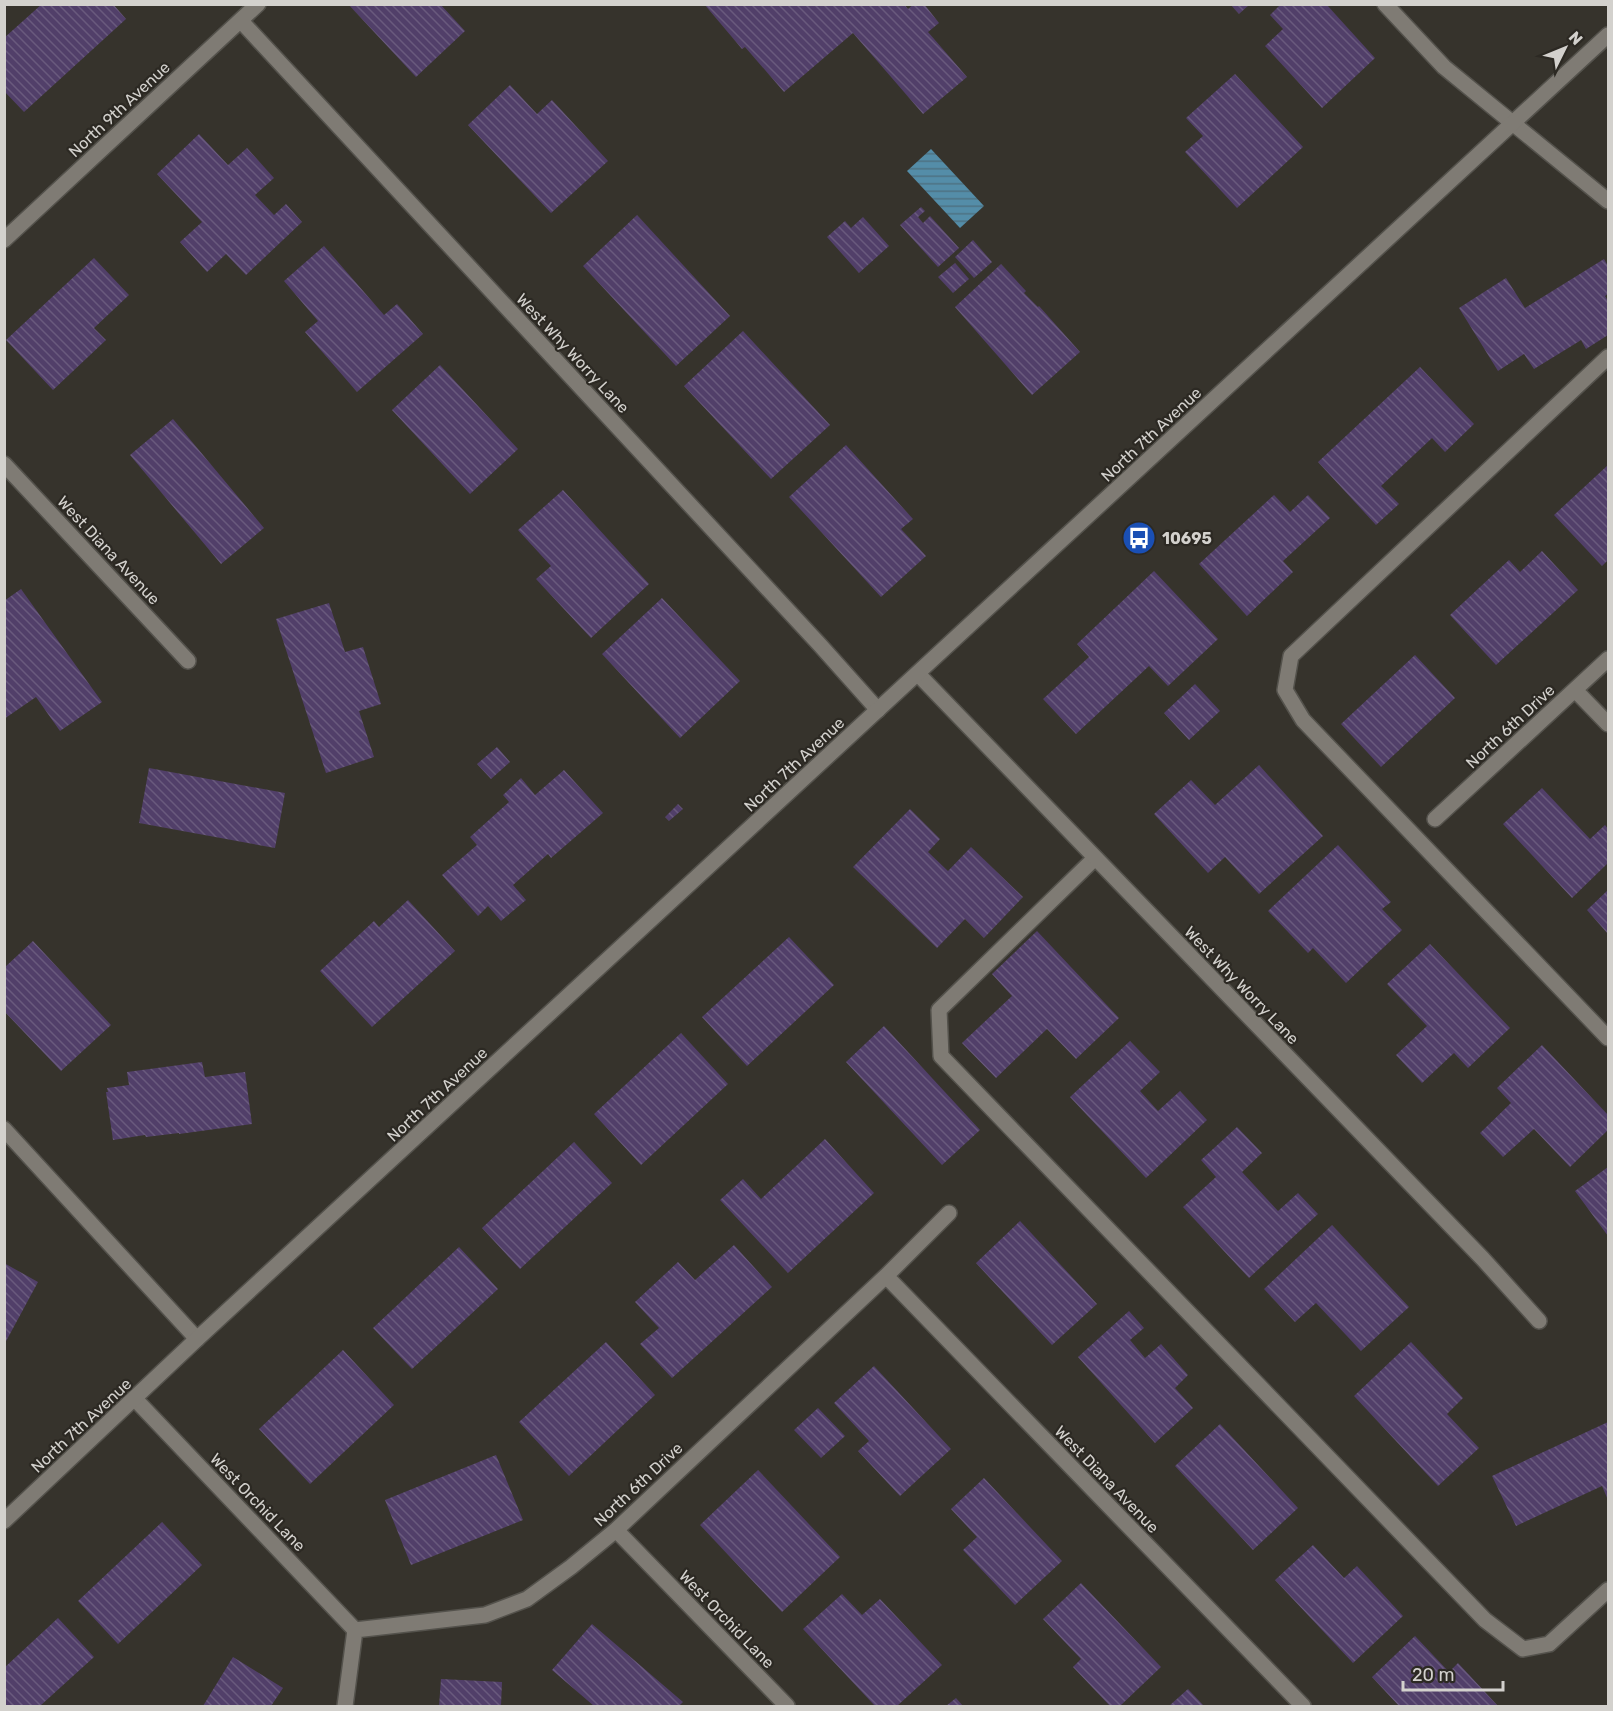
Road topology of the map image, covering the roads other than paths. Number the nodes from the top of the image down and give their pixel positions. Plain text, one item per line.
1 (258, 4) edge
2 (1385, 4) edge
3 (241, 21) junction
4 (1608, 35) edge
5 (1513, 124) junction
6 (1608, 201) edge
7 (4, 240) edge
8 (1608, 357) edge
9 (4, 465) edge
10 (1608, 659) edge
11 (188, 661) dead end
12 (918, 675) junction
13 (1575, 690) junction
14 (878, 710) junction
15 (1608, 724) edge
16 (1436, 819) dead end
17 (1094, 859) junction
18 (1608, 1038) edge
19 (4, 1130) edge
20 (949, 1213) dead end
21 (886, 1276) junction
22 (1539, 1321) dead end
23 (197, 1340) junction
24 (135, 1399) junction
25 (4, 1521) edge
26 (616, 1530) junction
27 (1608, 1590) edge
28 (356, 1630) junction
29 (345, 1707) edge
30 (787, 1707) edge
31 (1303, 1707) edge

1 - 3 street, North 9th Avenue
2 - 5 street
3 - 7 street, North 9th Avenue
3 - 14 street, West Why Worry Lane
4 - 5 street, North 7th Avenue
5 - 6 street
5 - 12 street, North 7th Avenue
8 - 18 street
9 - 11 street, West Diana Avenue
10 - 13 street, North 6th Drive
12 - 14 street, North 7th Avenue
12 - 17 street, West Why Worry Lane
13 - 15 street
13 - 16 street, North 6th Drive
14 - 23 street, North 7th Avenue
17 - 22 street, West Why Worry Lane
17 - 27 street
19 - 23 street
20 - 21 street, North 6th Drive
21 - 26 street, North 6th Drive
21 - 31 street, West Diana Avenue
23 - 24 street, North 7th Avenue
24 - 25 street, North 7th Avenue
24 - 28 street, West Orchid Lane
26 - 28 street, North 6th Drive
26 - 30 street, West Orchid Lane
28 - 29 street

